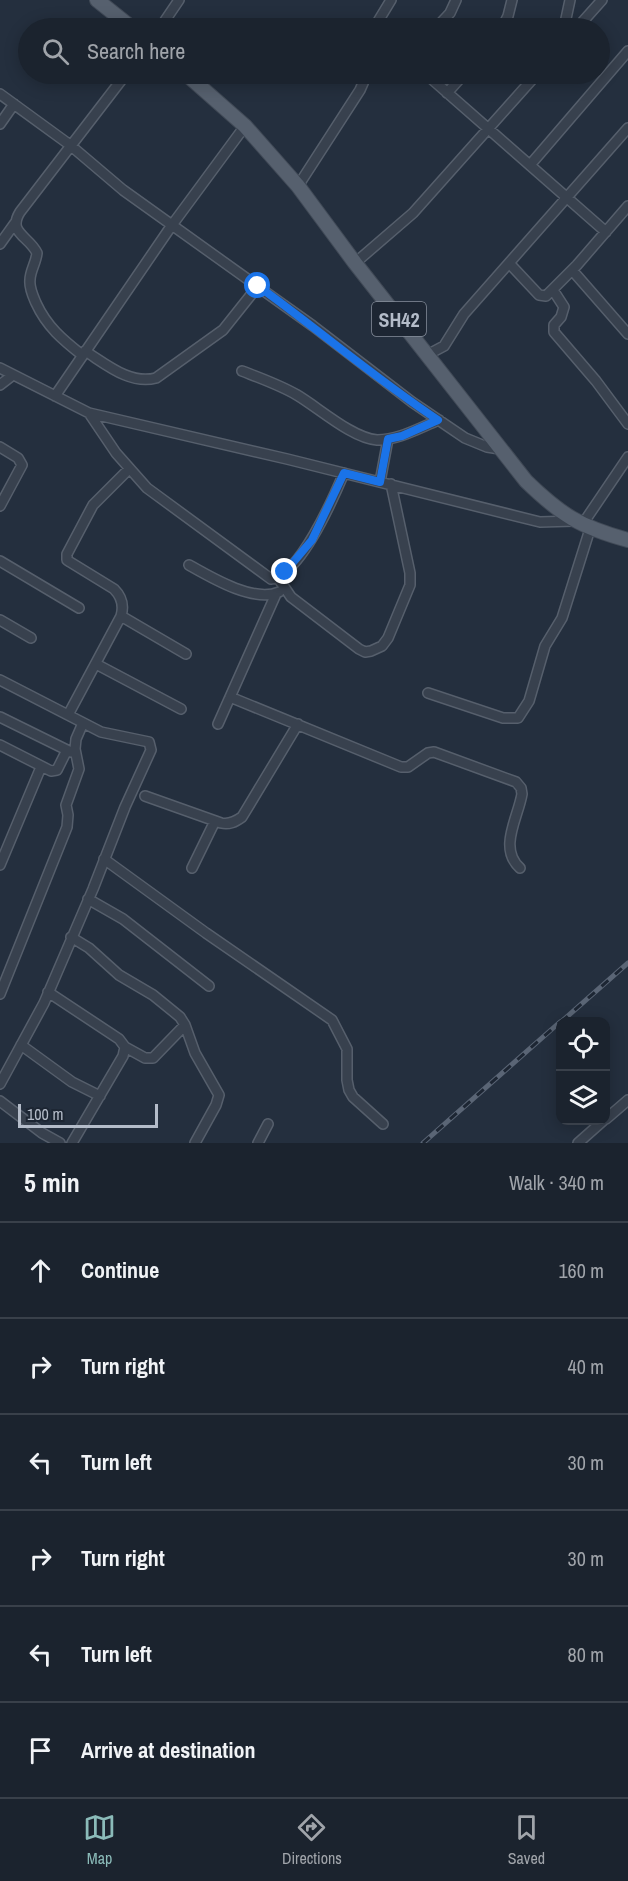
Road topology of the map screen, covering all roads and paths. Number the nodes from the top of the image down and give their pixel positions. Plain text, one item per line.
1 (97, 0) edge
2 (179, 0) edge
3 (391, 0) edge
4 (456, 0) edge
5 (512, 0) edge
6 (570, 0) edge
7 (602, 0) edge
8 (120, 18) edge
9 (167, 18) edge
10 (380, 18) edge
11 (446, 18) edge
12 (507, 18) edge
13 (566, 18) edge
14 (586, 18) edge
15 (628, 51) edge
16 (610, 72) edge
17 (118, 84) edge
18 (197, 84) edge
19 (363, 84) edge
20 (437, 84) edge
21 (455, 84) edge
22 (528, 84) edge
23 (600, 84) edge
24 (447, 93) junction
25 (0, 94) edge
26 (14, 104) junction
27 (0, 124) edge
28 (245, 126) junction
29 (488, 128) junction
30 (628, 128) edge
31 (70, 145) junction
32 (530, 165) junction
33 (298, 186) junction
34 (567, 198) junction
35 (628, 206) edge
36 (15, 223) junction
37 (172, 225) junction
38 (606, 231) junction
39 (0, 244) edge
40 (355, 263) junction
41 (509, 263) junction
42 (572, 270) junction
43 (258, 286) junction
44 (553, 290) junction
45 (628, 334) edge
46 (84, 353) junction
47 (428, 355) junction
48 (0, 368) edge
49 (242, 371) dead end
50 (14, 375) junction
51 (0, 384) edge
52 (55, 396) junction
53 (89, 413) junction
54 (438, 420) junction
55 (628, 424) edge
56 (388, 439) junction
57 (0, 447) edge
58 (500, 449) junction
59 (626, 464) edge
60 (129, 468) junction
61 (344, 473) junction
62 (380, 482) junction
63 (391, 484) junction
64 (0, 506) edge
65 (582, 525) junction
66 (628, 540) edge
67 (0, 561) edge
68 (189, 566) dead end
69 (278, 578) junction
70 (280, 591) junction
71 (79, 608) dead end
72 (121, 616) junction
73 (0, 620) edge
74 (31, 638) dead end
75 (186, 654) dead end
76 (96, 664) junction
77 (0, 680) edge
78 (428, 693) dead end
79 (231, 697) junction
80 (181, 709) dead end
81 (68, 715) junction
82 (0, 717) edge
83 (83, 723) junction
84 (218, 724) dead end
85 (298, 724) junction
86 (0, 745) edge
87 (71, 752) junction
88 (41, 767) junction
89 (145, 796) dead end
90 (215, 821) junction
91 (104, 859) junction
92 (0, 866) edge
93 (192, 868) dead end
94 (520, 868) dead end
95 (88, 898) junction
96 (71, 937) junction
97 (209, 986) dead end
98 (48, 992) junction
99 (0, 994) edge
100 (185, 1025) junction
101 (21, 1045) junction
102 (125, 1047) junction
103 (0, 1084) edge
104 (100, 1096) junction
105 (628, 1100) edge
106 (0, 1101) edge
107 (610, 1116) edge
108 (268, 1124) dead end
109 (382, 1124) dead end
110 (599, 1125) edge
111 (60, 1143) edge
112 (72, 1143) edge
113 (195, 1143) edge
114 (258, 1143) edge
115 (578, 1143) edge

1 - 8 main road
2 - 9 street
3 - 10 street
4 - 11 street
5 - 12 street
6 - 13 street
7 - 14 street
15 - 16 street
17 - 31 street
18 - 28 main road, SH42
19 - 33 street
20 - 24 street
21 - 24 street
22 - 29 street
23 - 32 street
24 - 29 street
25 - 26 street
26 - 27 street
26 - 31 street
28 - 33 main road, SH42
28 - 37 street
29 - 32 street
29 - 40 street
30 - 34 street
31 - 36 street
31 - 37 street
32 - 34 street
33 - 40 main road, SH42
34 - 38 street
34 - 41 street
35 - 38 street
36 - 39 street
36 - 46 street
37 - 43 street
37 - 46 street
38 - 42 street
40 - 47 main road, SH42
41 - 44 street
41 - 47 street
42 - 44 street
42 - 45 street
43 - 46 street
43 - 54 street
44 - 55 street
46 - 52 street
47 - 58 main road, SH42
48 - 50 street
49 - 56 street
50 - 51 street
50 - 52 street
52 - 53 street
53 - 60 street
53 - 61 street
54 - 56 street
54 - 58 street
56 - 62 street
57 - 64 street
58 - 65 main road, SH42
59 - 65 street
60 - 69 street
60 - 72 street
61 - 62 street
61 - 69 street
62 - 63 street
63 - 65 street
63 - 70 street
65 - 66 main road, SH42
65 - 78 street
67 - 71 street
68 - 70 street
69 - 70 street
70 - 79 street
72 - 75 street
72 - 76 street
73 - 74 street
76 - 80 street
76 - 81 street
77 - 81 street
79 - 84 street
79 - 85 street
81 - 83 street
82 - 87 street
83 - 87 street
83 - 91 street
85 - 90 street
85 - 94 street
86 - 88 street
87 - 88 street
87 - 99 street
88 - 92 street
89 - 90 street
90 - 93 street
91 - 95 street
91 - 109 street
95 - 96 street
95 - 97 street
96 - 98 street
96 - 100 street
98 - 101 street
98 - 102 street
100 - 102 street
100 - 113 street
101 - 103 street
101 - 104 street
102 - 104 street
104 - 112 street
105 - 107 street
106 - 111 street
108 - 114 street
110 - 115 street

